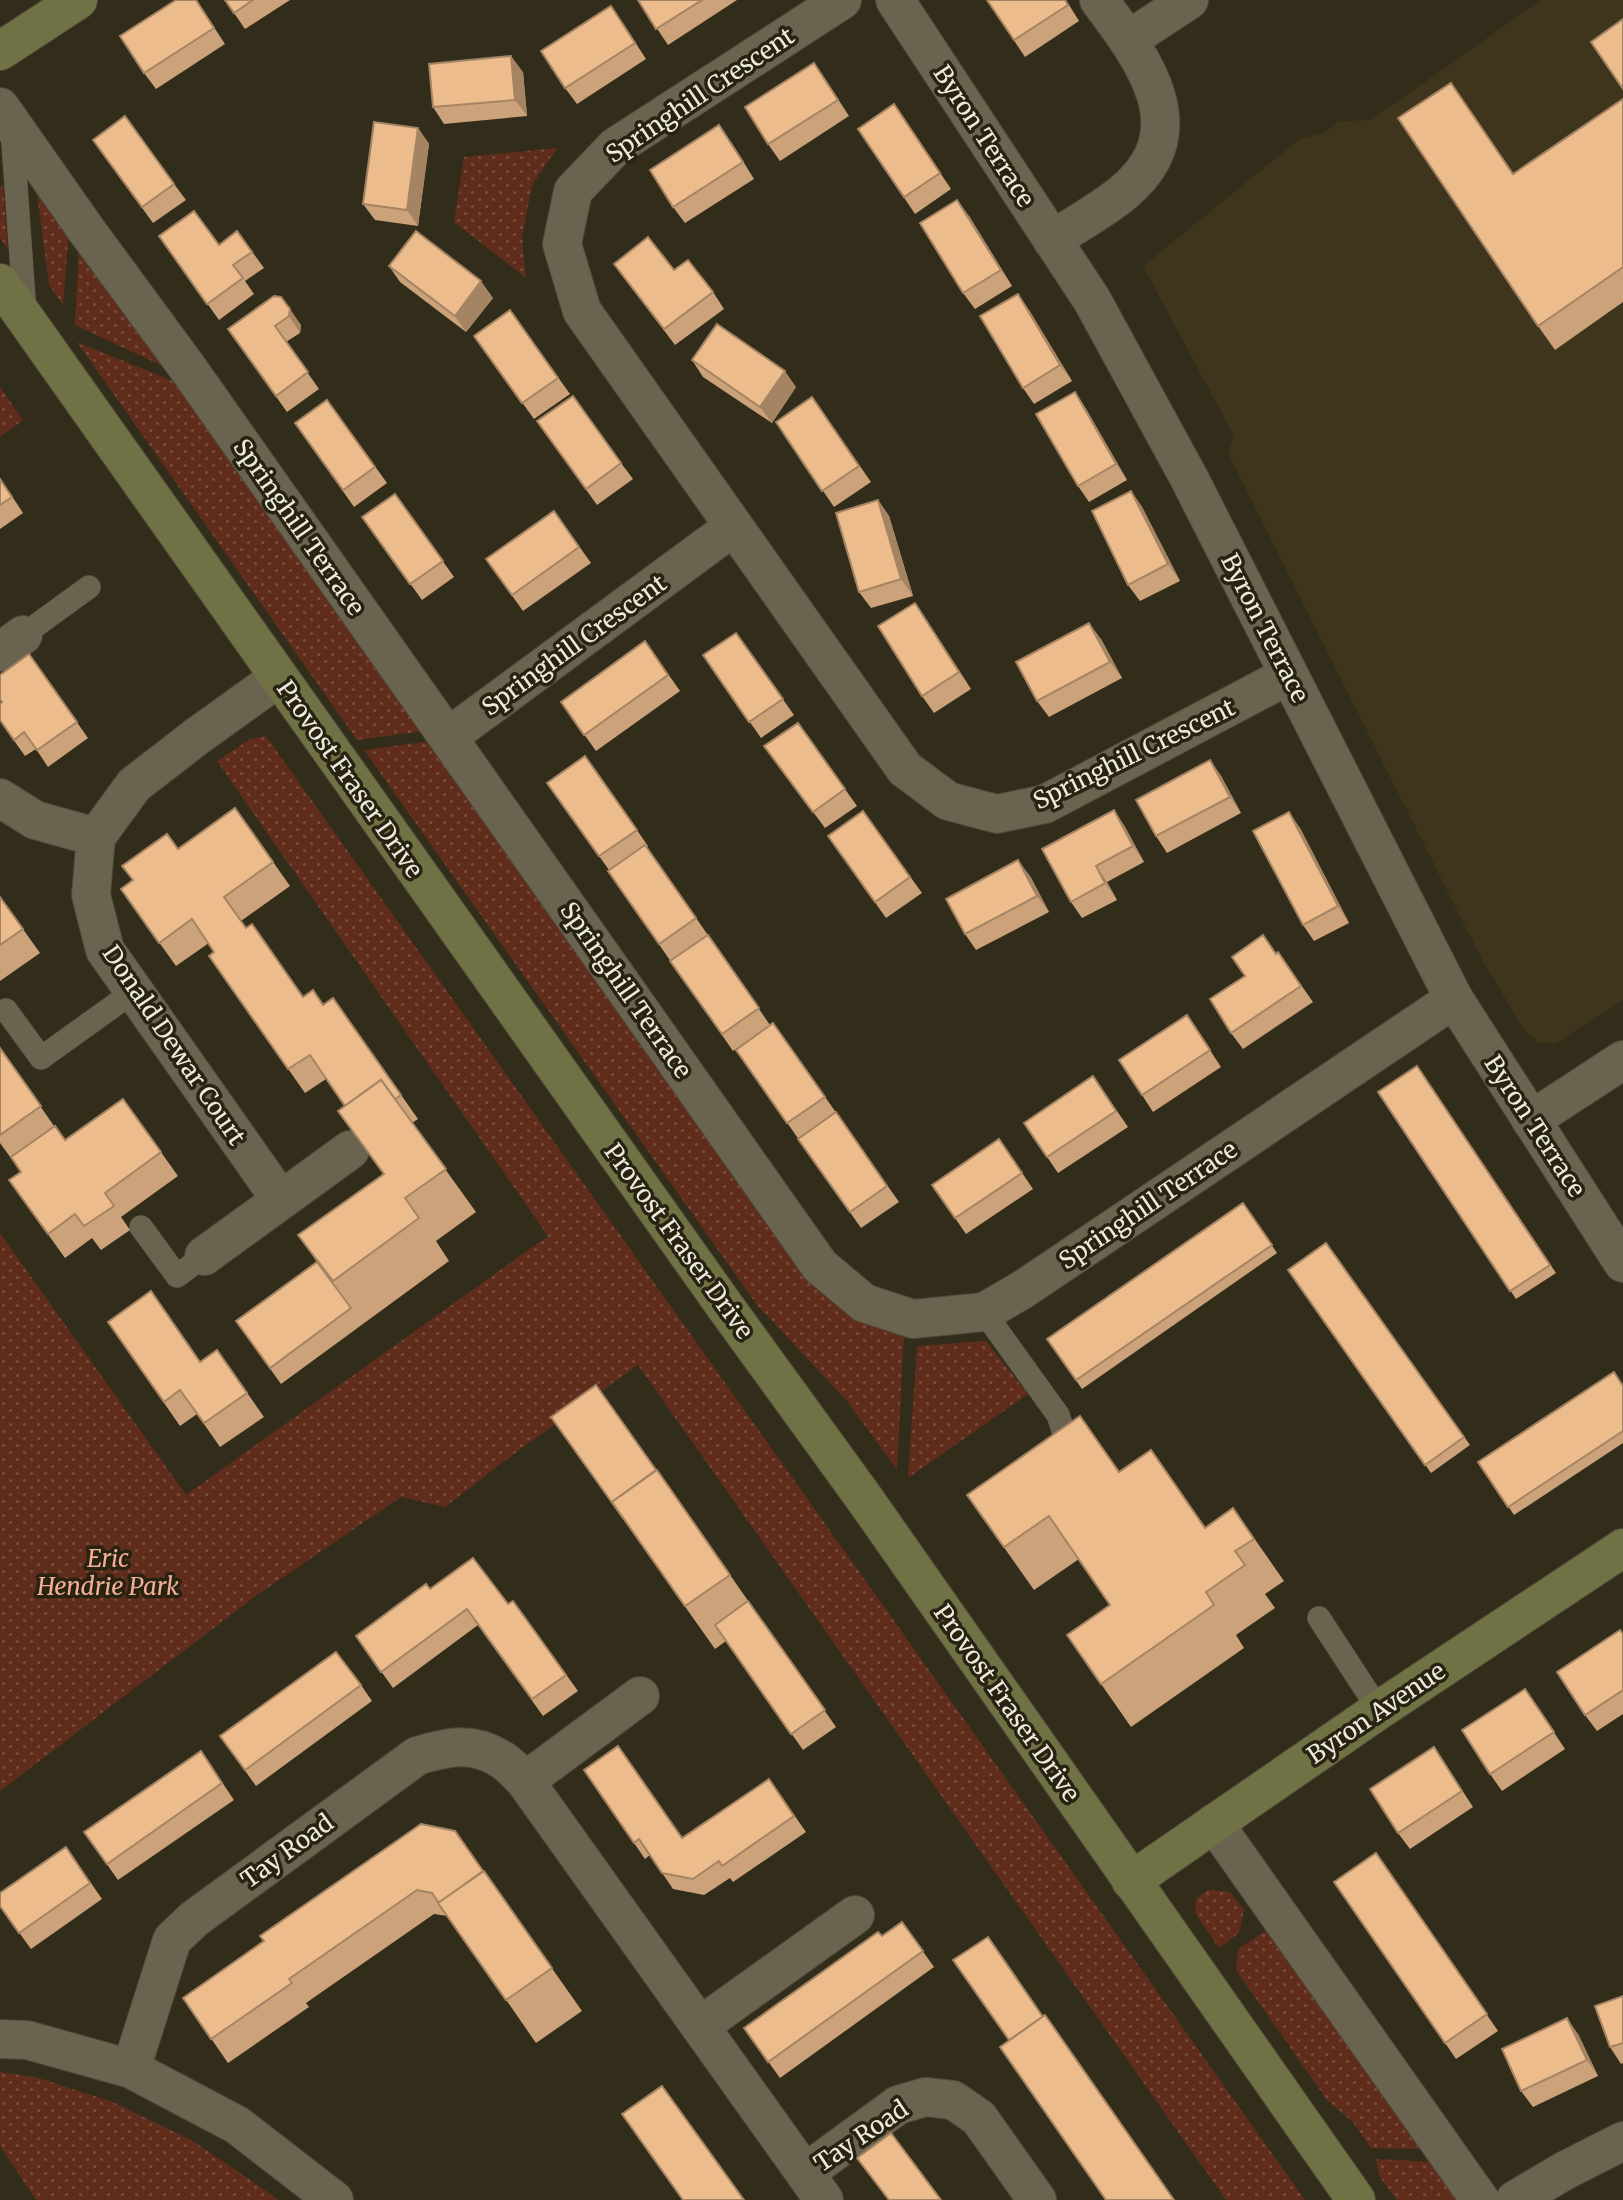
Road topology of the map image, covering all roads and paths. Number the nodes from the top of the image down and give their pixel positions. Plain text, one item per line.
1 (78, 0) edge
2 (842, 0) edge
3 (895, 0) edge
4 (1099, 0) edge
5 (1189, 0) edge
6 (1128, 40) junction
7 (0, 51) edge
8 (6, 115) edge
9 (1052, 240) junction
10 (0, 283) edge
11 (26, 320) junction
12 (733, 527) junction
13 (89, 587) dead end
14 (11, 643) edge
15 (1289, 675) junction
16 (278, 678) junction
17 (448, 737) junction
18 (0, 798) edge
19 (96, 837) junction
20 (133, 992) junction
21 (1454, 999) junction
22 (6, 1010) dead end
23 (1623, 1060) edge
24 (1531, 1120) junction
25 (350, 1150) edge
26 (281, 1200) junction
27 (141, 1227) dead end
28 (204, 1256) joint
29 (1623, 1263) edge
30 (984, 1312) junction
31 (1046, 1465) edge
32 (1623, 1548) edge
33 (1320, 1619) dead end
34 (640, 1696) dead end
35 (1379, 1710) junction
36 (525, 1781) junction
37 (1214, 1823) junction
38 (1131, 1881) junction
39 (855, 1915) dead end
40 (700, 2026) junction
41 (0, 2039) edge
42 (131, 2069) junction
43 (1623, 2141) edge
44 (814, 2187) edge
45 (334, 2200) edge
46 (1037, 2200) edge
47 (1356, 2200) edge
48 (1480, 2200) edge
49 (1515, 2200) edge

1 - 7 street
2 - 12 street, Springhill Crescent
3 - 9 street, Byron Terrace
4 - 6 street
5 - 6 street
6 - 9 street
8 - 11 lane
8 - 17 street, Springhill Terrace
9 - 15 street, Byron Terrace
10 - 11 street, Provost Fraser Drive
11 - 16 street, Provost Fraser Drive
12 - 15 street, Springhill Crescent
12 - 17 street, Springhill Crescent
13 - 14 lane
15 - 21 street, Byron Terrace
16 - 19 street
16 - 38 street, Provost Fraser Drive
17 - 30 street, Springhill Terrace
18 - 19 street
19 - 20 street, Donald Dewar Court
20 - 22 lane
20 - 26 street, Donald Dewar Court
21 - 24 street, Byron Terrace
21 - 30 street, Springhill Terrace
23 - 24 street
24 - 29 street, Byron Terrace
25 - 26 street
26 - 28 street
27 - 28 lane
30 - 31 lane
32 - 35 street, Byron Avenue
33 - 35 lane
34 - 36 street
35 - 37 street, Byron Avenue
36 - 40 street, Tay Road
36 - 42 street, Tay Road
37 - 38 street, Byron Avenue
37 - 48 street
38 - 47 street, Provost Fraser Drive
39 - 40 street
40 - 44 street, Tay Road
41 - 42 street
42 - 45 street
43 - 49 street
44 - 46 street, Tay Road

